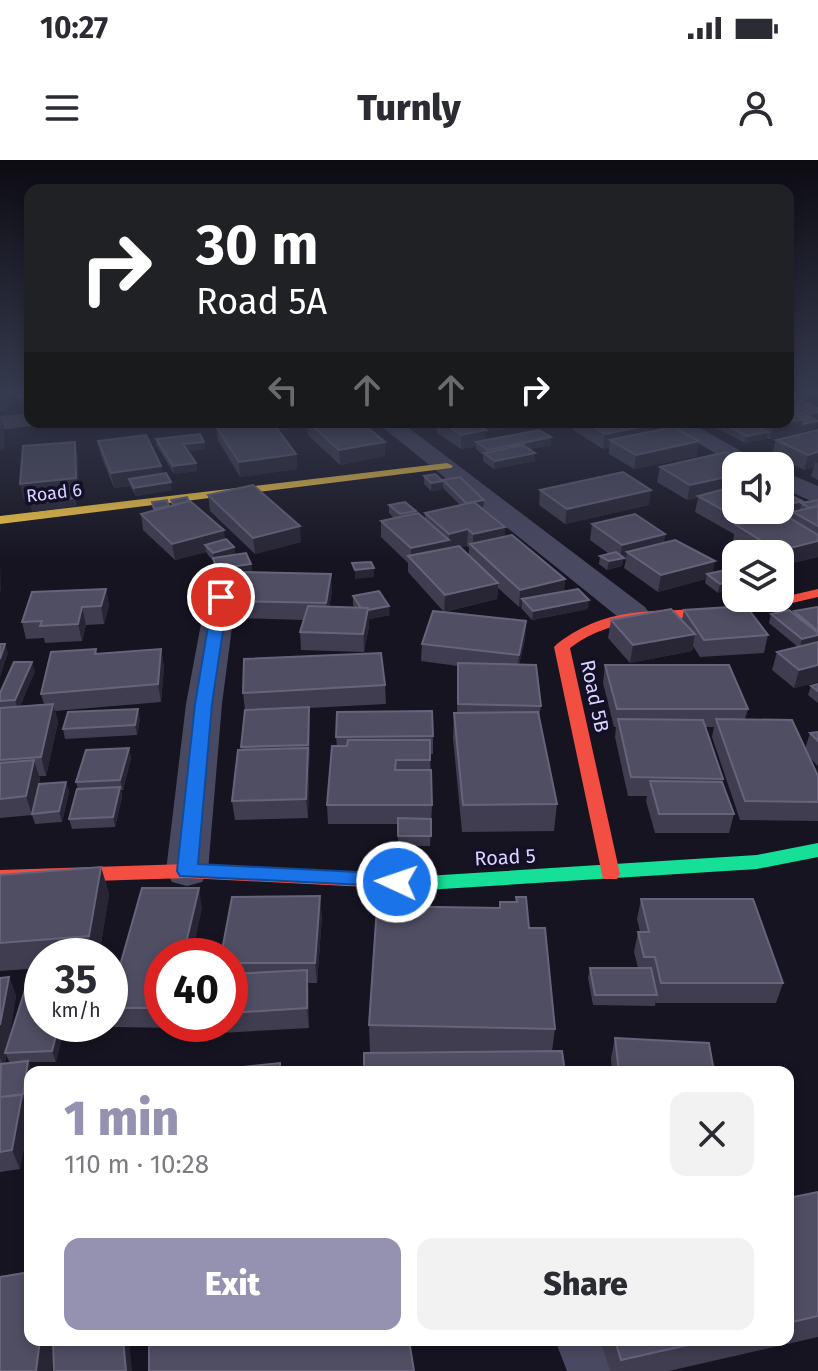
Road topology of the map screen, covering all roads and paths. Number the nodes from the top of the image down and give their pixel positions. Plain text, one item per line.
1 (425, 450) edge
2 (447, 466) junction
3 (794, 484) edge
4 (818, 496) edge
5 (0, 520) edge
6 (818, 593) edge
7 (221, 597) dead end
8 (634, 614) junction
9 (818, 850) edge
10 (187, 871) junction
11 (610, 874) junction
12 (0, 877) edge
13 (590, 1346) edge
14 (600, 1371) edge

1 - 2 street
2 - 5 street, Road 6
2 - 8 street
3 - 4 street
6 - 8 street, Road 5B
7 - 10 street
8 - 11 street, Road 5B
9 - 11 street, Road 5
10 - 11 street, Road 5
10 - 12 street, Road 5
13 - 14 street

